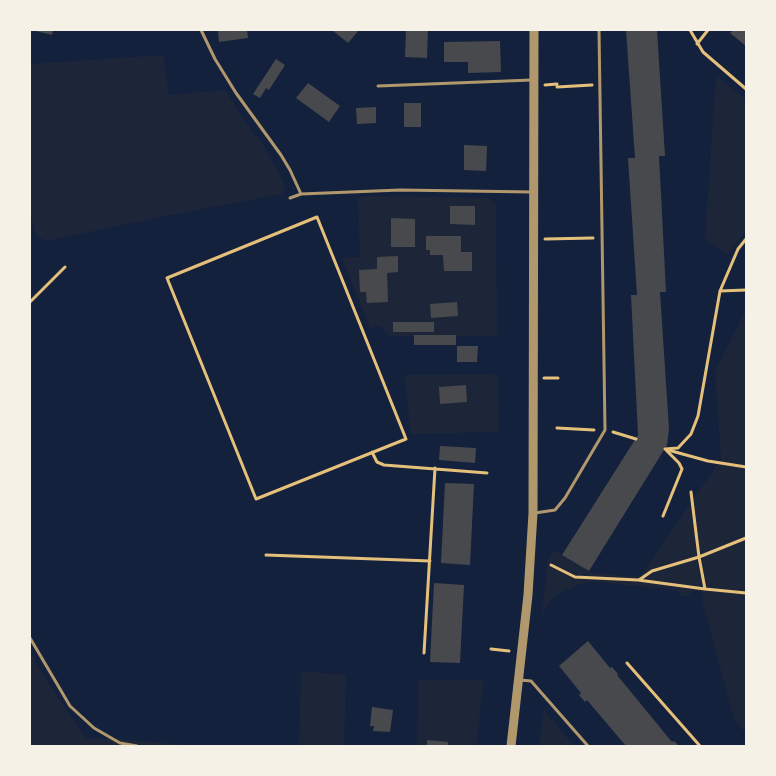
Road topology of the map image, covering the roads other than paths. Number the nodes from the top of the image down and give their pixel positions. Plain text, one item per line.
1 (201, 30) edge
2 (534, 30) edge
3 (599, 30) edge
4 (534, 80) junction
5 (378, 86) dead end
6 (535, 192) junction
7 (301, 194) junction
8 (290, 198) dead end
9 (533, 513) junction
10 (30, 638) edge
11 (519, 679) junction
12 (137, 746) edge
13 (511, 746) edge
14 (588, 746) edge

1 - 7 lane
2 - 4 street
3 - 9 lane
4 - 5 lane
4 - 6 street
6 - 7 lane
6 - 9 street
7 - 8 lane
9 - 11 street
10 - 12 lane
11 - 13 street
11 - 14 lane

